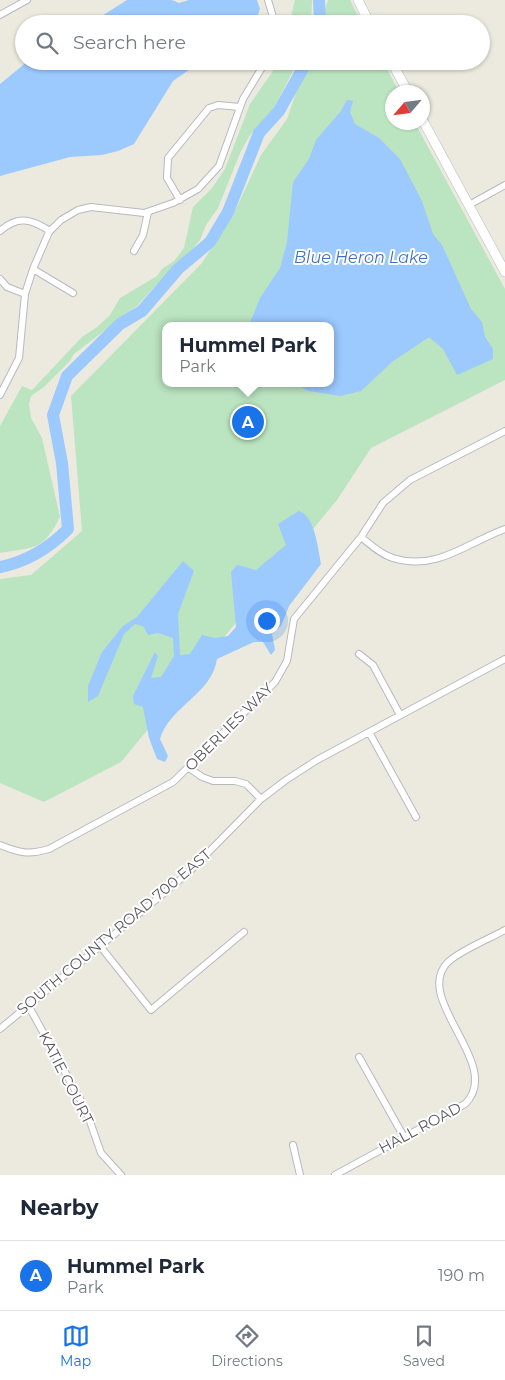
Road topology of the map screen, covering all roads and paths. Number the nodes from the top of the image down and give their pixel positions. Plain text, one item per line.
1 (268, 0) edge
2 (358, 0) edge
3 (24, 1) edge
4 (0, 15) edge
5 (272, 15) edge
6 (366, 15) edge
7 (261, 70) edge
8 (396, 70) edge
9 (404, 85) edge
10 (240, 107) junction
11 (428, 130) edge
12 (505, 185) edge
13 (180, 200) junction
14 (469, 205) junction
15 (148, 212) junction
16 (0, 231) edge
17 (50, 231) junction
18 (134, 251) dead end
19 (33, 269) junction
20 (505, 272) edge
21 (0, 279) edge
22 (73, 293) dead end
23 (26, 294) junction
24 (0, 395) edge
25 (505, 431) edge
26 (505, 529) edge
27 (361, 536) junction
28 (359, 654) dead end
29 (505, 659) edge
30 (400, 715) junction
31 (369, 732) junction
32 (188, 767) junction
33 (261, 799) junction
34 (416, 817) dead end
35 (0, 845) edge
36 (505, 930) edge
37 (244, 932) dead end
38 (100, 946) junction
39 (28, 1006) junction
40 (0, 1029) edge
41 (359, 1057) dead end
42 (480, 1062) dead end
43 (483, 1082) dead end
44 (404, 1136) junction
45 (292, 1145) dead end
46 (121, 1175) edge
47 (300, 1175) edge
48 (335, 1175) edge

1 - 5 street
2 - 6 street
3 - 4 street
7 - 10 street
8 - 9 street
10 - 13 street
10 - 13 street
11 - 14 street
12 - 14 street
13 - 15 street
14 - 20 street
15 - 17 street
15 - 18 street
16 - 17 street
17 - 19 street
19 - 22 street
19 - 23 street
21 - 23 street
23 - 24 street
25 - 27 street, OBERLIES WAY
26 - 27 street
27 - 32 street, OBERLIES WAY
28 - 30 street
29 - 30 street, SOUTH COUNTY ROAD 700 EAST
30 - 31 street, SOUTH COUNTY ROAD 700 EAST
31 - 33 street, SOUTH COUNTY ROAD 700 EAST
31 - 34 street
32 - 33 street
32 - 35 street, OBERLIES WAY
33 - 38 street, SOUTH COUNTY ROAD 700 EAST
36 - 42 street
37 - 38 street
38 - 39 street, SOUTH COUNTY ROAD 700 EAST
39 - 40 street, SOUTH COUNTY ROAD 700 EAST
39 - 46 street, KATIE COURT
41 - 44 street
43 - 44 street, HALL ROAD
44 - 48 street, HALL ROAD
45 - 47 street

